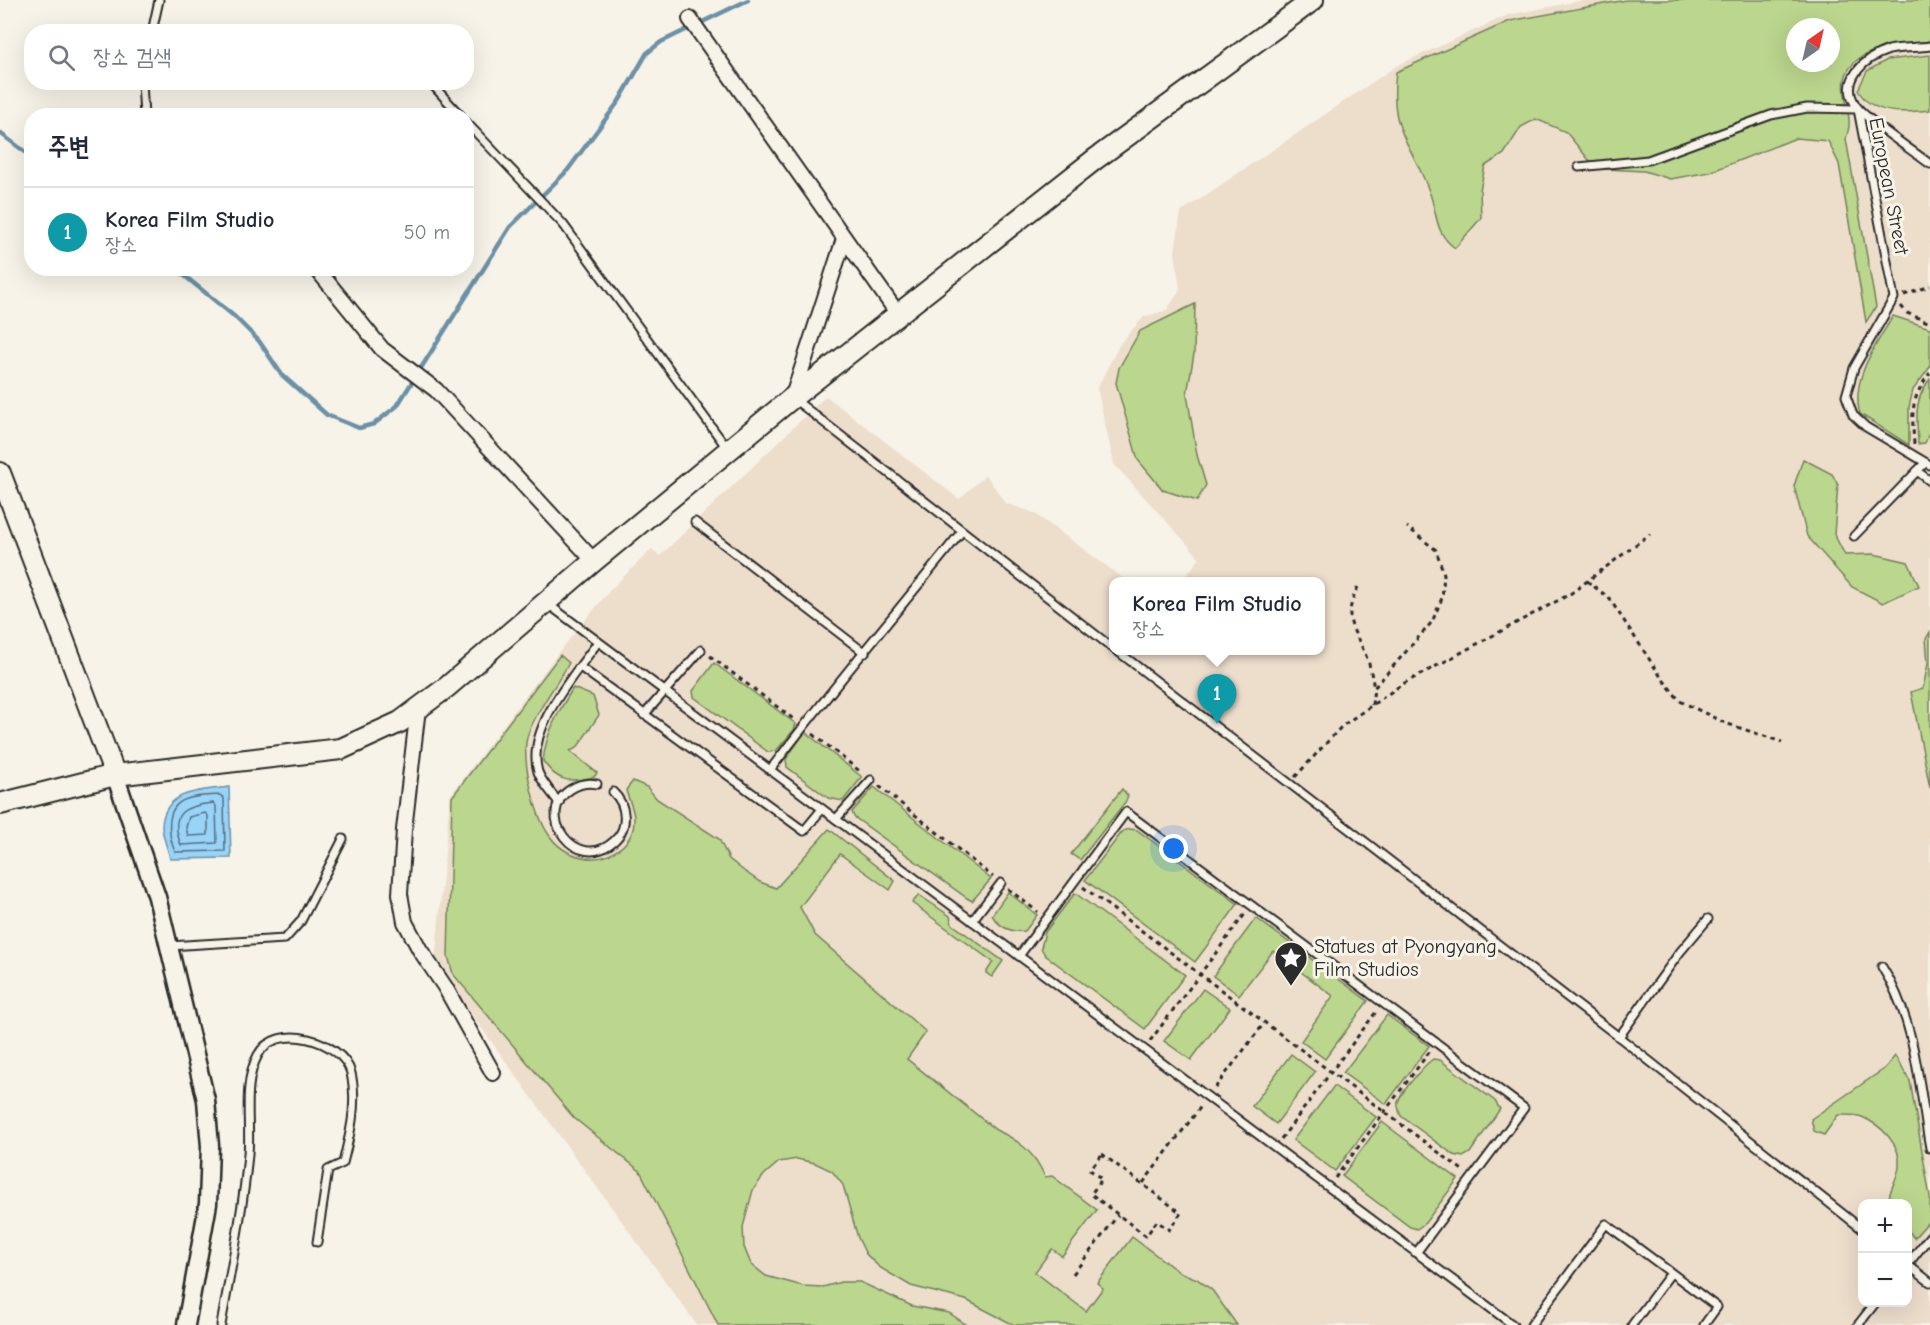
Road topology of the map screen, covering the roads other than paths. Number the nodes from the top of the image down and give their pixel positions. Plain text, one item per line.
1 (159, 0) edge
2 (1313, 0) edge
3 (690, 19) dead end
4 (154, 24) edge
5 (1930, 46) edge
6 (142, 90) edge
7 (437, 90) edge
8 (144, 108) edge
9 (454, 108) edge
10 (1858, 109) junction
11 (474, 130) edge
12 (1930, 164) edge
13 (1579, 167) dead end
14 (844, 239) junction
15 (323, 276) edge
16 (898, 314) junction
17 (792, 398) junction
18 (728, 450) junction
19 (1927, 464) edge
20 (1917, 471) junction
21 (0, 473) edge
22 (1930, 481) edge
23 (695, 522) dead end
24 (962, 531) junction
25 (1854, 536) dead end
26 (594, 561) junction
27 (546, 603) junction
28 (598, 642) junction
29 (1109, 645) edge
30 (701, 650) dead end
31 (865, 653) junction
32 (1121, 655) edge
33 (580, 667) junction
34 (664, 691) junction
35 (418, 708) junction
36 (644, 715) junction
37 (770, 770) junction
38 (115, 775) junction
39 (871, 780) dead end
40 (597, 784) dead end
41 (613, 792) dead end
42 (559, 803) junction
43 (0, 804) edge
44 (822, 809) junction
45 (836, 819) junction
46 (343, 839) dead end
47 (1001, 883) dead end
48 (1708, 919) dead end
49 (972, 921) junction
50 (169, 946) junction
51 (1018, 956) junction
52 (1882, 967) dead end
53 (1619, 1037) junction
54 (493, 1073) dead end
55 (1930, 1148) edge
56 (1858, 1225) edge
57 (1930, 1236) edge
58 (317, 1242) dead end
59 (1416, 1252) junction
60 (1912, 1259) edge
61 (1912, 1267) edge
62 (1671, 1273) junction
63 (1930, 1282) edge
64 (1872, 1307) edge
65 (186, 1325) edge
66 (221, 1325) edge
67 (1513, 1325) edge
68 (1531, 1325) edge
69 (1632, 1325) edge
70 (1704, 1325) edge
71 (1858, 1325) edge

1 - 4 lane
2 - 16 main road
3 - 14 street
5 - 10 lane, European Street
6 - 8 lane
7 - 9 lane
10 - 12 lane
10 - 13 lane
10 - 19 lane, European Street
11 - 18 lane
14 - 16 street
14 - 17 street
15 - 26 street
16 - 17 main road
17 - 18 main road
17 - 24 lane
18 - 26 main road
19 - 20 lane
20 - 22 lane
20 - 25 lane
21 - 38 main road
23 - 31 lane
24 - 29 lane
24 - 31 lane
26 - 27 main road
27 - 28 lane
27 - 35 main road
28 - 33 lane
28 - 34 lane
30 - 34 lane
31 - 37 lane
32 - 53 lane
33 - 36 lane
33 - 42 lane
34 - 36 lane
34 - 37 lane
35 - 38 main road
35 - 54 street
36 - 44 lane
37 - 44 lane
38 - 43 main road
38 - 50 street
39 - 45 lane
40 - 42 lane
41 - 42 lane
44 - 45 lane
45 - 49 lane
46 - 50 lane
47 - 49 lane
48 - 53 lane
49 - 51 lane
50 - 65 street
51 - 59 lane
51 - 59 lane
52 - 55 lane
53 - 56 lane
57 - 60 lane
58 - 66 lane
59 - 67 lane
61 - 63 lane
62 - 68 lane
62 - 69 lane
62 - 70 lane
64 - 71 lane

